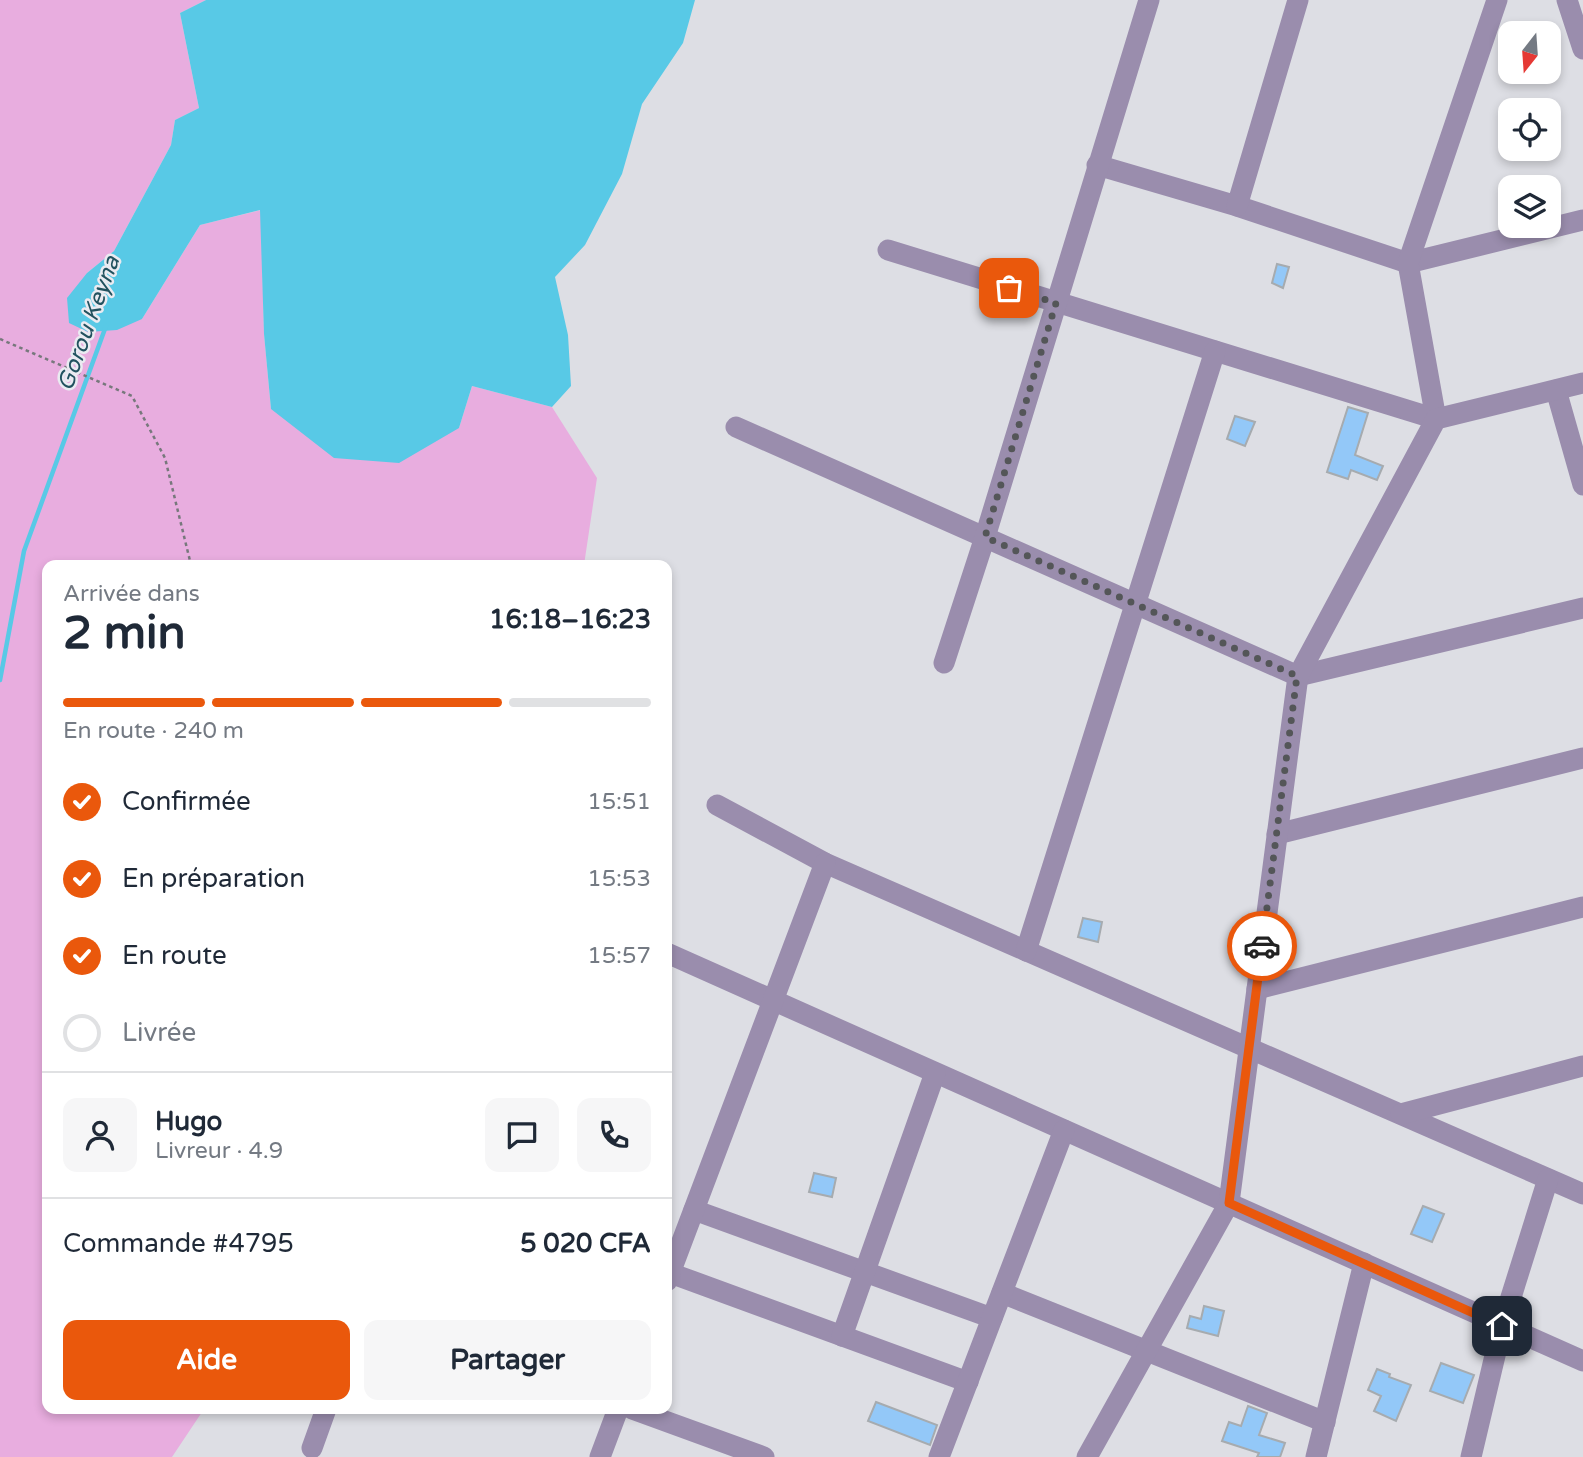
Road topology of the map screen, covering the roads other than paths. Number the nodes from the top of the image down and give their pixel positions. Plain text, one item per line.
1 (1149, 0) edge
2 (1298, 0) edge
3 (1497, 0) edge
4 (1567, 0) edge
5 (1583, 49) edge
6 (1097, 165) junction
7 (1237, 206) junction
8 (1583, 220) edge
9 (888, 250) dead end
10 (1408, 263) junction
11 (1056, 303) junction
12 (1215, 351) junction
13 (1583, 383) edge
14 (1556, 390) junction
15 (1436, 419) junction
16 (736, 427) dead end
17 (1583, 485) edge
18 (985, 537) junction
19 (1136, 604) junction
20 (1583, 608) edge
21 (944, 663) dead end
22 (1297, 676) junction
23 (1583, 758) edge
24 (717, 805) dead end
25 (1277, 834) junction
26 (825, 863) junction
27 (1583, 908) edge
28 (1026, 951) junction
29 (672, 955) edge
30 (1257, 989) junction
31 (773, 1001) junction
32 (1249, 1048) junction
33 (1583, 1066) edge
34 (935, 1073) junction
35 (1401, 1114) junction
36 (1064, 1130) junction
37 (1548, 1179) junction
38 (1583, 1194) edge
39 (1229, 1203) junction
40 (694, 1210) junction
41 (1364, 1263) junction
42 (672, 1267) edge
43 (865, 1272) junction
44 (672, 1278) edge
45 (1002, 1293) junction
46 (992, 1318) junction
47 (1502, 1326) junction
48 (842, 1336) junction
49 (1146, 1351) junction
50 (1583, 1361) edge
51 (968, 1382) junction
52 (324, 1414) edge
53 (616, 1414) edge
54 (646, 1414) edge
55 (1325, 1422) junction
56 (312, 1448) dead end
57 (600, 1457) edge
58 (764, 1457) edge
59 (939, 1457) edge
60 (1087, 1457) edge
61 (1316, 1457) edge
62 (1471, 1457) edge

1 - 6 street
2 - 7 street
3 - 10 street
4 - 5 street
6 - 7 street
6 - 11 street
7 - 10 street
8 - 10 street
9 - 11 street
10 - 15 street
11 - 12 street
11 - 18 street
12 - 15 street
12 - 19 street
13 - 14 street
14 - 15 street
14 - 17 street
15 - 22 street
16 - 18 street
18 - 19 street
18 - 21 street
19 - 22 street
19 - 28 street
20 - 22 street
22 - 25 street
23 - 25 street
24 - 26 street
25 - 30 street
26 - 28 street
26 - 31 street
27 - 30 street
28 - 32 street
29 - 31 street
30 - 32 street
31 - 34 street
31 - 40 street
32 - 35 street
32 - 39 street
33 - 35 street
34 - 36 street
34 - 43 street
35 - 37 street
36 - 39 street
36 - 45 street
37 - 38 street
37 - 47 street
39 - 41 street
39 - 49 street
40 - 42 street
40 - 43 street
41 - 47 street
41 - 55 street
43 - 46 street
43 - 48 street
44 - 48 street
45 - 46 street
45 - 49 street
46 - 51 street
47 - 50 street
47 - 62 street
48 - 51 street
49 - 55 street
49 - 60 street
51 - 59 street
52 - 56 street
53 - 57 street
54 - 58 street
55 - 61 street

